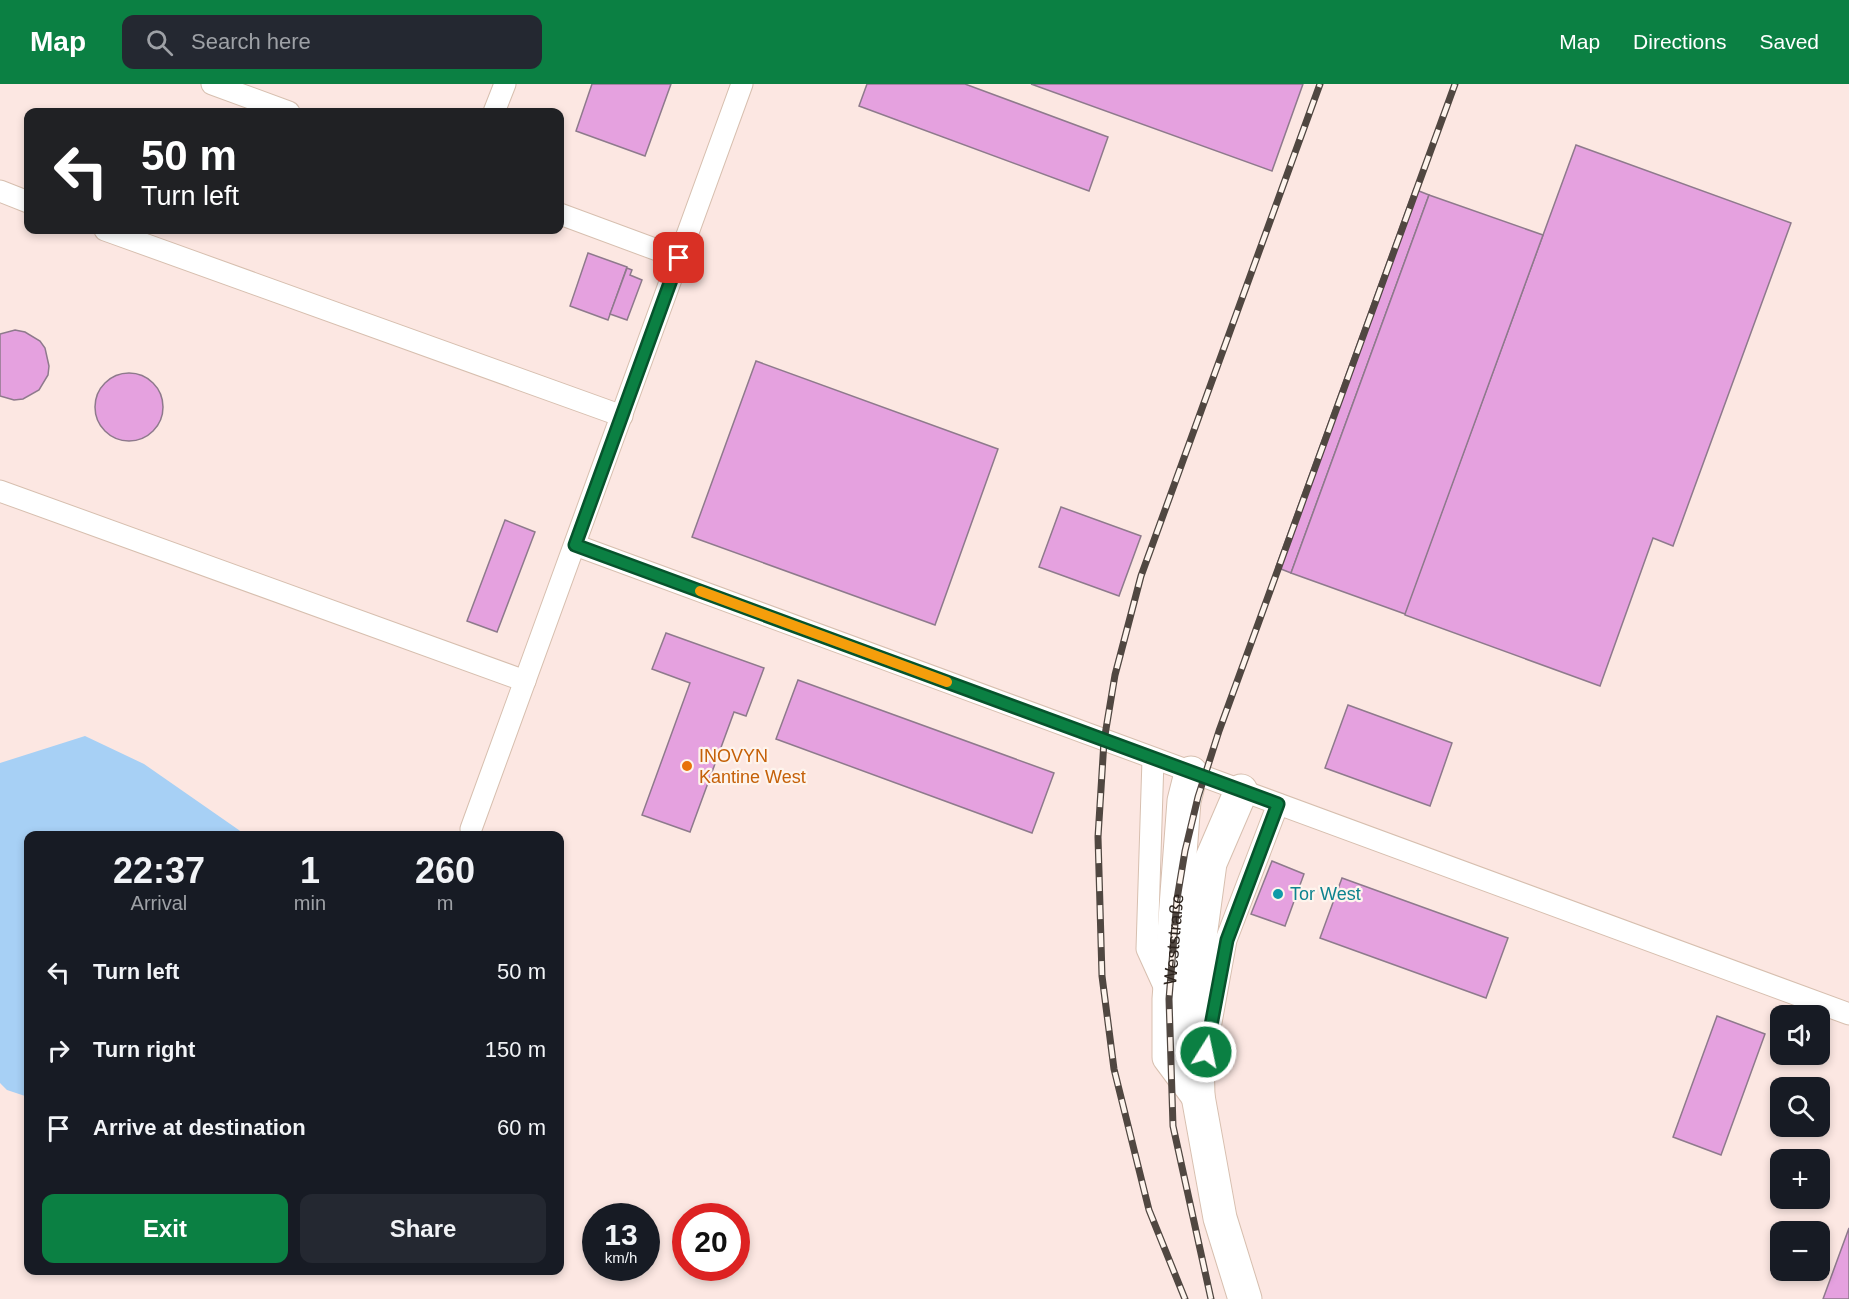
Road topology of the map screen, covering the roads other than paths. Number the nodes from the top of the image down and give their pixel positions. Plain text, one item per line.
1 (212, 84) edge
2 (505, 84) edge
3 (742, 84) edge
4 (278, 108) edge
5 (496, 108) edge
6 (0, 191) edge
7 (24, 200) edge
8 (564, 215) edge
9 (116, 234) edge
10 (679, 258) junction
11 (622, 416) junction
12 (0, 491) edge
13 (575, 545) junction
14 (525, 681) junction
15 (1153, 759) junction
16 (1191, 773) junction
17 (1241, 791) junction
18 (1278, 804) junction
19 (471, 829) dead end
20 (1169, 999) junction
21 (1849, 1014) edge
22 (1198, 1096) junction
23 (1245, 1299) edge

1 - 4 lane
2 - 5 lane
3 - 10 lane
6 - 7 lane
8 - 10 lane
9 - 11 lane
10 - 11 lane
11 - 13 lane
12 - 14 lane
13 - 14 lane
13 - 15 lane
14 - 19 lane
15 - 16 lane
15 - 20 lane
16 - 17 lane
16 - 20 street, Weststraße
17 - 18 lane
17 - 22 street, Weststraße
18 - 21 lane
18 - 22 lane
20 - 22 street, Weststraße
22 - 23 street, Weststraße

